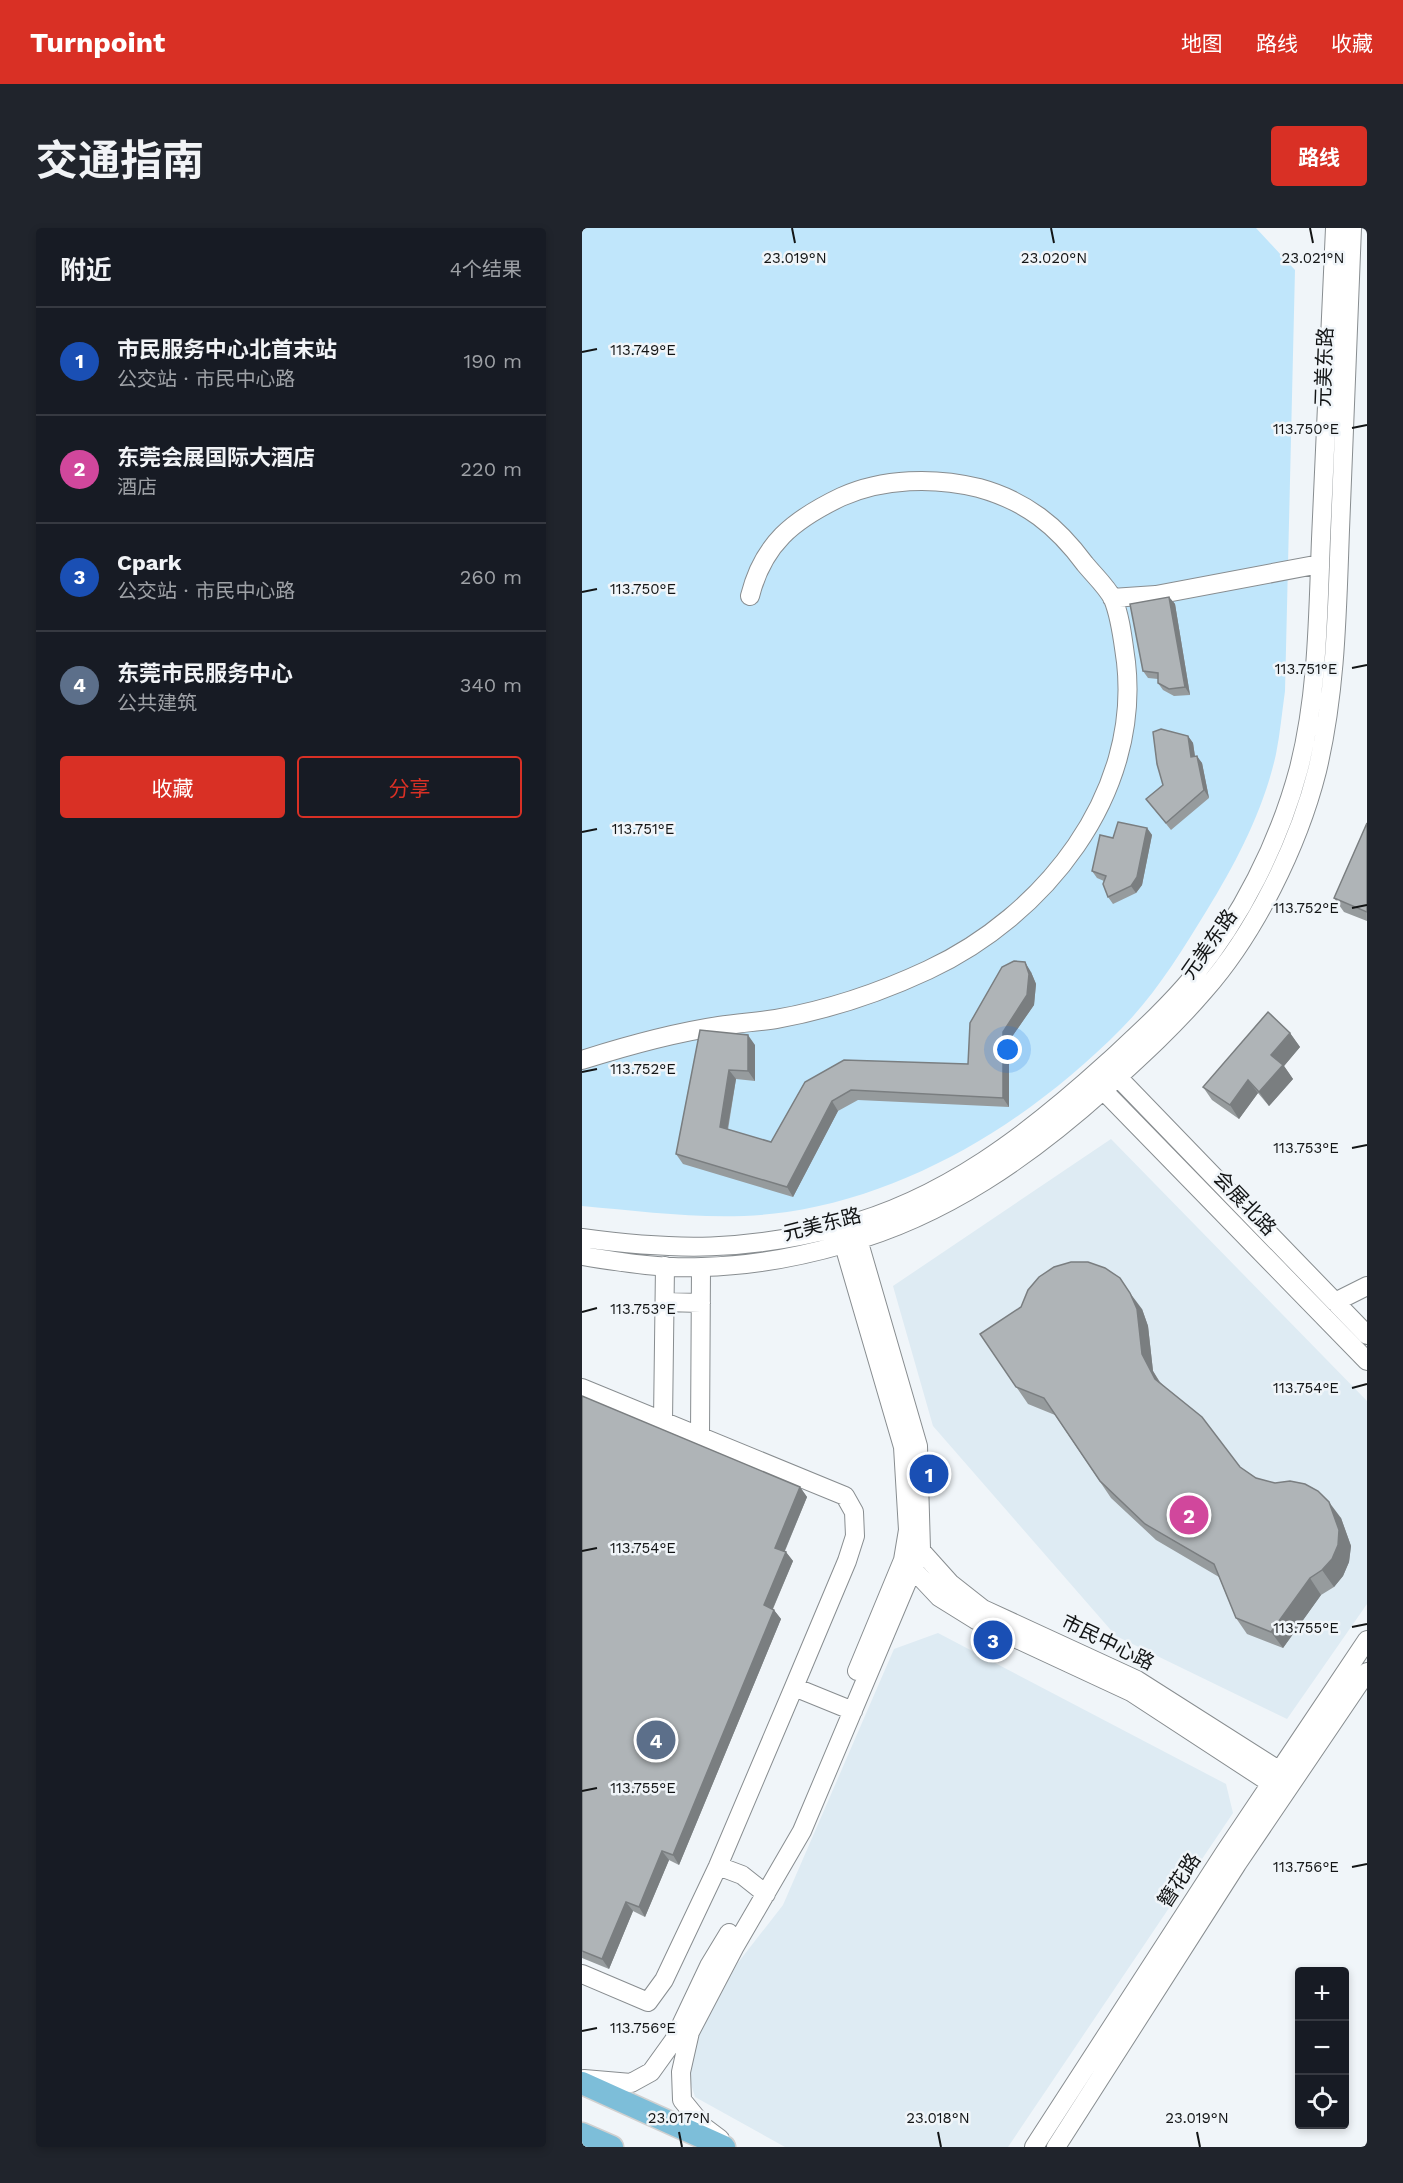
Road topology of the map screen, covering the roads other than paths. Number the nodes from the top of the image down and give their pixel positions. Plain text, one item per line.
1 (1335, 228) edge
2 (1352, 228) edge
3 (1320, 564) junction
4 (750, 596) dead end
5 (1112, 598) junction
6 (582, 1060) edge
7 (1112, 1070) junction
8 (1097, 1084) junction
9 (848, 1234) junction
10 (582, 1238) edge
11 (582, 1256) edge
12 (665, 1266) junction
13 (701, 1268) junction
14 (1367, 1286) edge
15 (665, 1302) junction
16 (1335, 1302) junction
17 (701, 1303) junction
18 (1367, 1335) edge
19 (1367, 1361) edge
20 (582, 1388) edge
21 (663, 1421) junction
22 (700, 1436) junction
23 (914, 1544) junction
24 (909, 1564) junction
25 (1367, 1640) edge
26 (1367, 1672) edge
27 (794, 1687) junction
28 (847, 1709) junction
29 (1283, 1782) junction
30 (718, 1866) junction
31 (761, 1891) junction
32 (582, 1974) edge
33 (582, 2078) edge
34 (582, 2083) edge
35 (582, 2134) edge
36 (612, 2147) edge
37 (724, 2147) edge
38 (731, 2147) edge
39 (1034, 2147) edge
40 (1056, 2147) edge

1 - 3 street, 元美东路
2 - 7 street, 元美东路
3 - 5 street
3 - 7 street, 元美东路
4 - 5 street
5 - 6 street
7 - 8 street, 元美东路
7 - 16 street, 会展北路
8 - 9 street, 元美东路
8 - 19 street, 会展北路
9 - 10 street, 元美东路
9 - 13 street, 元美东路
9 - 23 street
11 - 12 street, 元美东路
12 - 13 street, 元美东路
12 - 15 street
13 - 17 street
14 - 16 street
15 - 17 street
15 - 21 street
16 - 18 street, 会展北路
17 - 22 street
20 - 21 street
21 - 22 street
22 - 27 street
23 - 24 street
23 - 29 street, 市民中心路
24 - 28 street
24 - 29 street, 市民中心路
25 - 29 street, 簪花路
26 - 29 street, 簪花路
27 - 28 street
27 - 30 street
28 - 31 street
29 - 39 street, 簪花路
29 - 40 street, 簪花路
30 - 31 street
30 - 32 street
31 - 33 street
31 - 38 street
34 - 37 main road
35 - 36 main road

